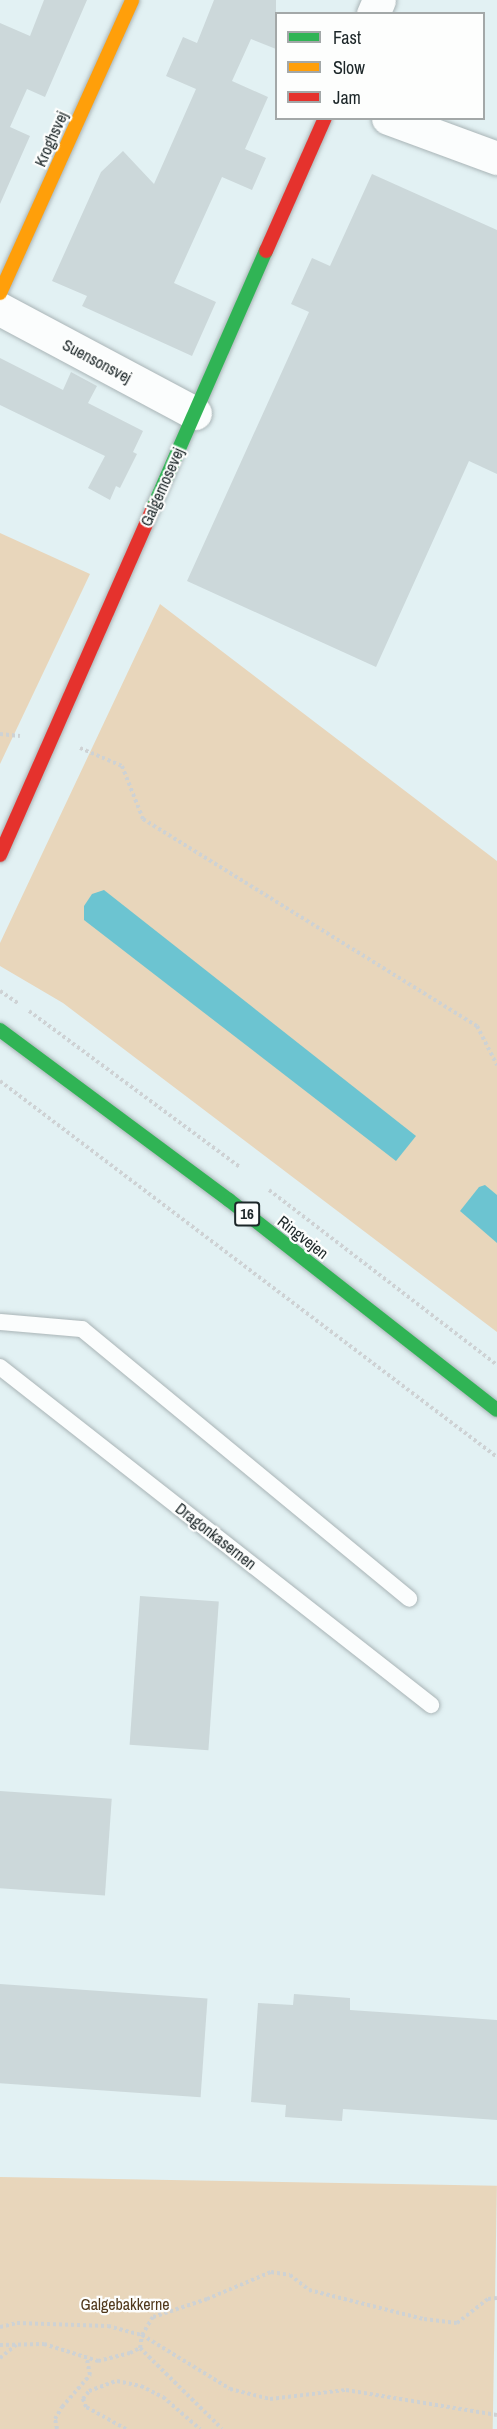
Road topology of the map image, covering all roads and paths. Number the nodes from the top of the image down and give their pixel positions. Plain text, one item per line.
1 (132, 0) edge
2 (324, 120) edge
3 (393, 120) edge
4 (497, 158) edge
5 (0, 292) edge
6 (0, 309) edge
7 (195, 413) junction
8 (0, 734) edge
9 (51, 739) junction
10 (0, 855) edge
11 (0, 1030) edge
12 (497, 1065) edge
13 (0, 1081) edge
14 (0, 1322) edge
15 (0, 1367) edge
16 (497, 1410) edge
17 (497, 1457) edge
18 (409, 1599) dead end
19 (431, 1705) dead end
20 (497, 2298) edge
21 (0, 2327) edge
22 (142, 2335) junction
23 (17, 2344) junction
24 (0, 2345) edge
25 (140, 2348) junction
26 (0, 2358) edge
27 (87, 2359) junction
28 (497, 2415) edge
29 (57, 2429) edge
30 (126, 2429) edge
31 (200, 2429) edge
32 (222, 2429) edge

1 - 5 street, Kroghsvej
2 - 7 street, Galgemosevej
3 - 4 street
6 - 7 street, Suensonsvej
7 - 9 street, Galgemosevej
8 - 9 path
9 - 10 street, Galgemosevej
9 - 12 path
11 - 16 street, Ringvejen / 16
13 - 17 path
14 - 18 lane
15 - 19 lane, Dragonkasernen
20 - 22 path
21 - 22 path
22 - 25 path
22 - 28 path
23 - 24 path
23 - 26 path
23 - 27 path
25 - 27 path
25 - 32 path
27 - 29 path
30 - 31 path

